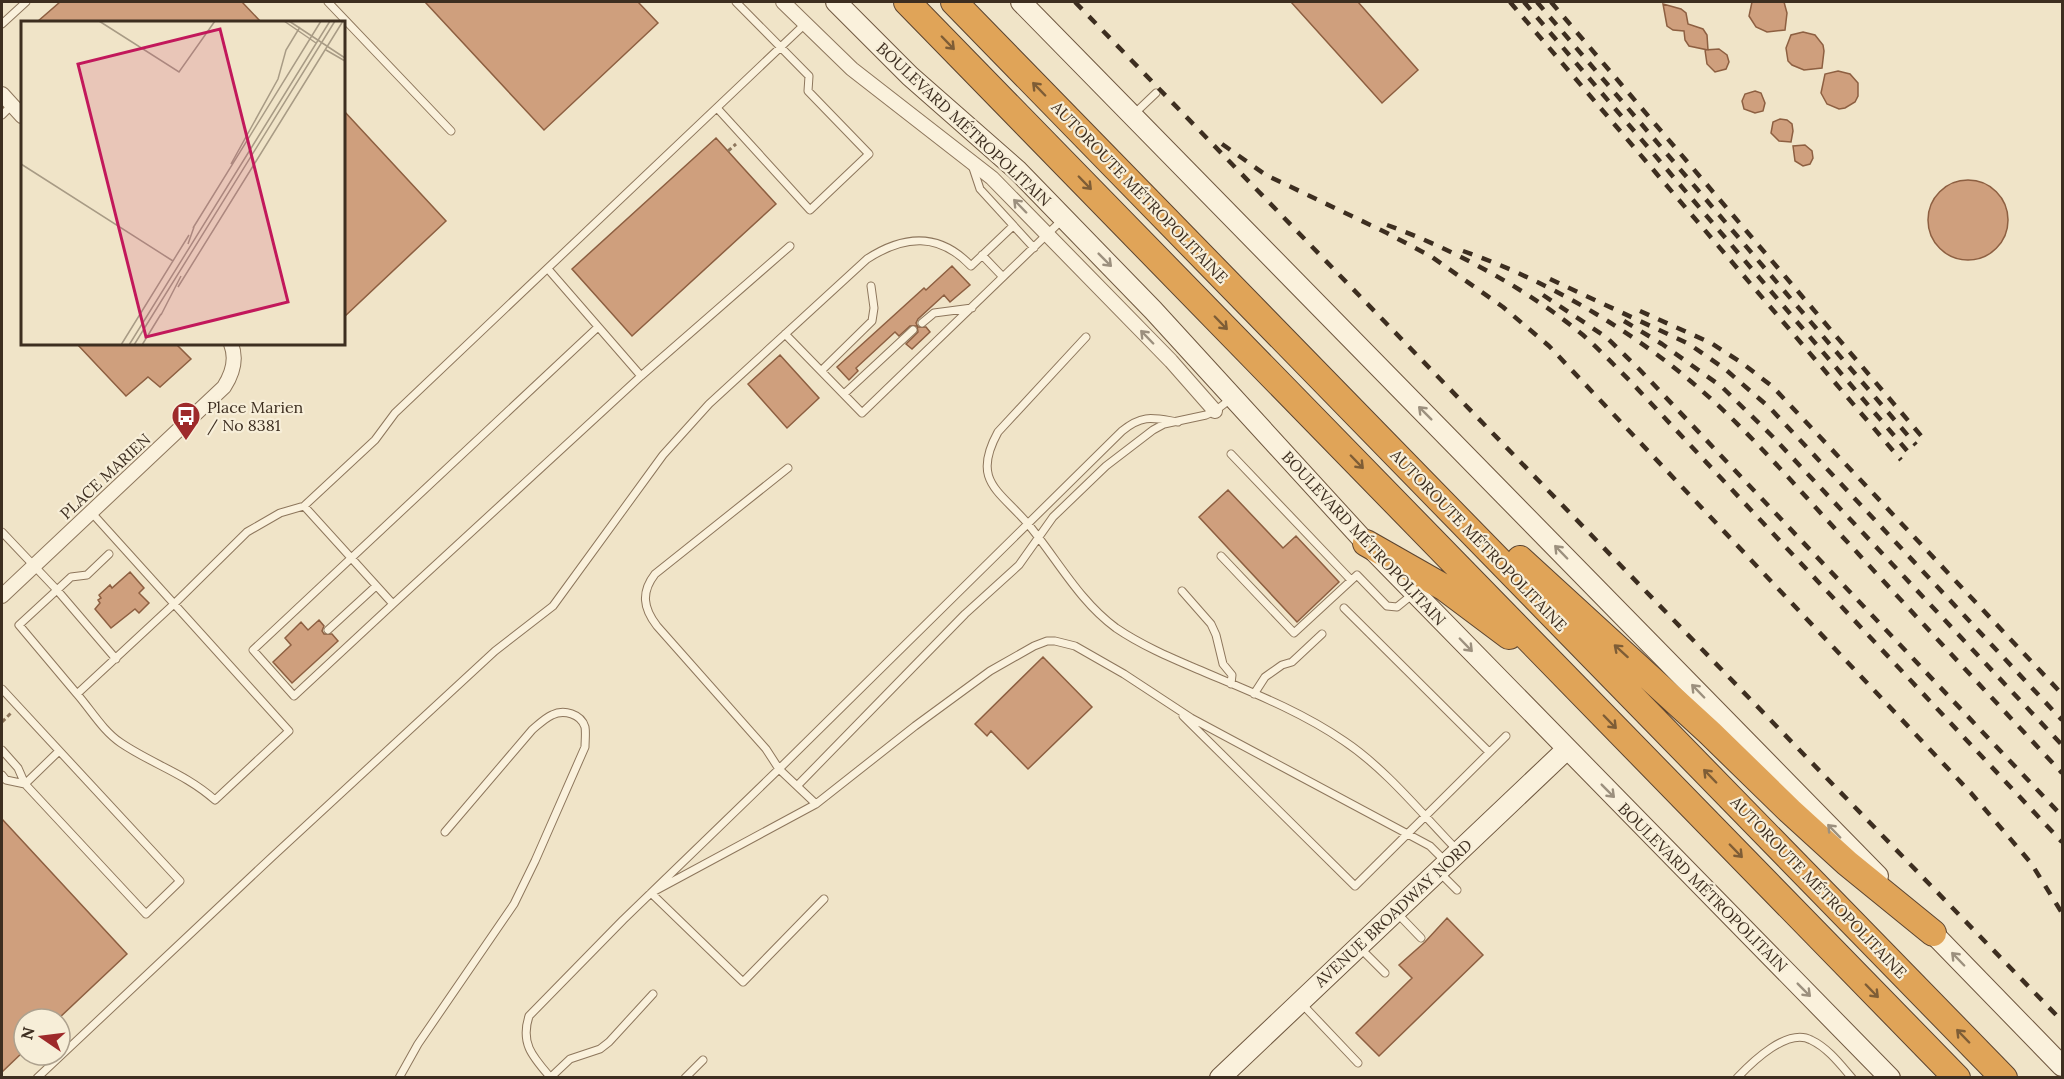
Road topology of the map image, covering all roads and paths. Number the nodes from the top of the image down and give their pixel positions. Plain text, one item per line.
1 (26, 2) edge
2 (328, 2) edge
3 (736, 2) edge
4 (783, 2) edge
5 (836, 2) edge
6 (908, 2) edge
7 (954, 2) edge
8 (1021, 2) edge
9 (2, 24) edge
10 (805, 24) junction
11 (781, 47) junction
12 (1156, 93) dead end
13 (2, 94) edge
14 (717, 108) junction
15 (7, 110) edge
16 (21, 116) edge
17 (1132, 116) junction
18 (451, 131) dead end
19 (970, 160) junction
20 (1064, 219) junction
21 (1013, 226) junction
22 (1048, 235) junction
23 (790, 246) dead end
24 (1034, 248) junction
25 (982, 255) junction
26 (548, 269) junction
27 (1004, 278) junction
28 (871, 286) dead end
29 (972, 308) junction
30 (922, 323) dead end
31 (598, 327) junction
32 (913, 330) dead end
33 (785, 334) junction
34 (1086, 337) dead end
35 (231, 345) edge
36 (821, 371) junction
37 (1315, 372) junction
38 (641, 376) junction
39 (844, 394) junction
40 (1234, 397) junction
41 (1215, 411) junction
42 (1178, 422) junction
43 (1231, 454) dead end
44 (788, 468) dead end
45 (304, 506) junction
46 (91, 512) junction
47 (1027, 523) junction
48 (2, 532) edge
49 (1038, 537) junction
50 (1366, 543) junction
51 (109, 554) dead end
52 (1221, 556) dead end
53 (351, 558) junction
54 (34, 565) junction
55 (1351, 580) junction
56 (376, 586) junction
57 (57, 590) junction
58 (1182, 591) dead end
59 (1414, 592) junction
60 (2, 596) edge
61 (174, 604) junction
62 (393, 604) junction
63 (1344, 608) dead end
64 (328, 630) dead end
65 (1322, 634) dead end
66 (116, 659) junction
67 (1569, 680) junction
68 (1231, 684) junction
69 (2, 689) edge
70 (77, 694) junction
71 (1254, 694) junction
72 (1173, 707) junction
73 (1506, 736) dead end
74 (1567, 749) junction
75 (2, 750) edge
76 (59, 751) junction
77 (1490, 752) junction
78 (779, 769) junction
79 (2, 775) edge
80 (25, 784) junction
81 (797, 786) junction
82 (816, 804) junction
83 (1425, 817) junction
84 (445, 832) dead end
85 (1407, 835) junction
86 (1447, 861) junction
87 (1457, 890) dead end
88 (651, 892) junction
89 (824, 898) dead end
90 (1395, 911) junction
91 (1933, 933) junction
92 (1421, 939) dead end
93 (1358, 946) junction
94 (1385, 973) dead end
95 (653, 994) dead end
96 (1300, 1001) junction
97 (703, 1060) dead end
98 (1358, 1063) dead end
99 (2062, 1066) edge
100 (1225, 1076) edge
101 (37, 1077) edge
102 (399, 1077) edge
103 (551, 1077) edge
104 (685, 1077) edge
105 (1737, 1077) edge
106 (1852, 1077) edge
107 (1890, 1077) edge
108 (1957, 1077) edge
109 (2004, 1077) edge

1 - 9 lane
2 - 18 lane
3 - 11 lane
4 - 10 street, BOULEVARD MÉTROPOLITAIN
5 - 20 main road, BOULEVARD MÉTROPOLITAIN
6 -> 67 highway, AUTOROUTE MÉTROPOLITAINE
37 -> 7 highway, AUTOROUTE MÉTROPOLITAINE
8 - 17 main road
10 - 11 lane
10 - 19 street, BOULEVARD MÉTROPOLITAIN
11 - 14 lane
11 - 14 lane
12 - 17 lane
13 - 15 street
14 - 26 lane
15 - 16 street
91 -> 17 main road
19 - 21 lane
22 -> 19 street, BOULEVARD MÉTROPOLITAIN
20 - 22 lane
20 -> 40 main road, BOULEVARD MÉTROPOLITAIN
21 - 24 lane
21 - 25 lane
22 - 24 lane
41 -> 22 street, BOULEVARD MÉTROPOLITAIN
23 - 38 lane
24 - 27 lane
25 - 27 lane
25 - 33 lane
26 - 31 lane
26 - 45 lane
27 - 29 lane
28 - 36 lane
29 - 30 lane
29 - 39 lane
31 - 38 lane
31 - 53 lane
32 - 39 lane
33 - 36 lane
33 - 101 lane
34 - 47 lane
35 - 46 street, PLACE MARIEN
36 - 39 lane
91 -> 37 highway
109 -> 37 highway, AUTOROUTE MÉTROPOLITAINE
38 - 62 lane
40 - 41 lane
40 - 50 main road, BOULEVARD MÉTROPOLITAIN
41 - 42 lane
42 - 47 lane
42 - 49 lane
43 - 55 lane
44 - 78 lane
45 - 53 lane
45 - 61 lane
46 - 54 street, PLACE MARIEN
46 - 61 lane
47 - 49 lane
47 - 78 lane
48 - 54 lane
49 - 68 lane
49 - 81 lane
50 - 59 main road, BOULEVARD MÉTROPOLITAIN
50 - 67 highway
51 - 57 lane
52 - 55 lane
53 - 56 lane
53 - 62 lane
54 - 57 lane
54 - 60 street, PLACE MARIEN
55 - 59 lane
56 - 62 lane
56 - 64 lane
57 - 66 lane
57 - 70 lane
58 - 68 lane
59 -> 74 main road, BOULEVARD MÉTROPOLITAIN
61 - 66 lane
61 - 70 lane
63 - 77 lane
65 - 71 lane
66 - 70 lane
67 -> 108 highway, AUTOROUTE MÉTROPOLITAINE
68 - 71 lane
69 - 76 lane
71 - 83 lane
72 - 82 lane
72 - 85 lane
72 - 85 lane
73 - 77 lane
74 - 86 main road, AVENUE BROADWAY NORD
74 -> 107 main road, BOULEVARD MÉTROPOLITAIN
75 - 80 lane
76 - 80 lane
76 - 80 lane
77 - 83 lane
78 - 81 lane
78 - 88 lane
79 - 80 lane
81 - 82 lane
82 - 88 lane
83 - 85 lane
83 - 86 lane
84 - 102 lane
85 - 86 lane
86 - 87 lane
86 - 90 main road, AVENUE BROADWAY NORD
88 - 89 lane
88 - 103 lane
90 - 92 lane
90 - 93 main road, AVENUE BROADWAY NORD
99 -> 91 main road
93 - 94 lane
93 - 96 main road, AVENUE BROADWAY NORD
95 - 103 lane
96 - 98 lane
96 - 100 main road, AVENUE BROADWAY NORD
97 - 104 lane
105 - 106 lane

